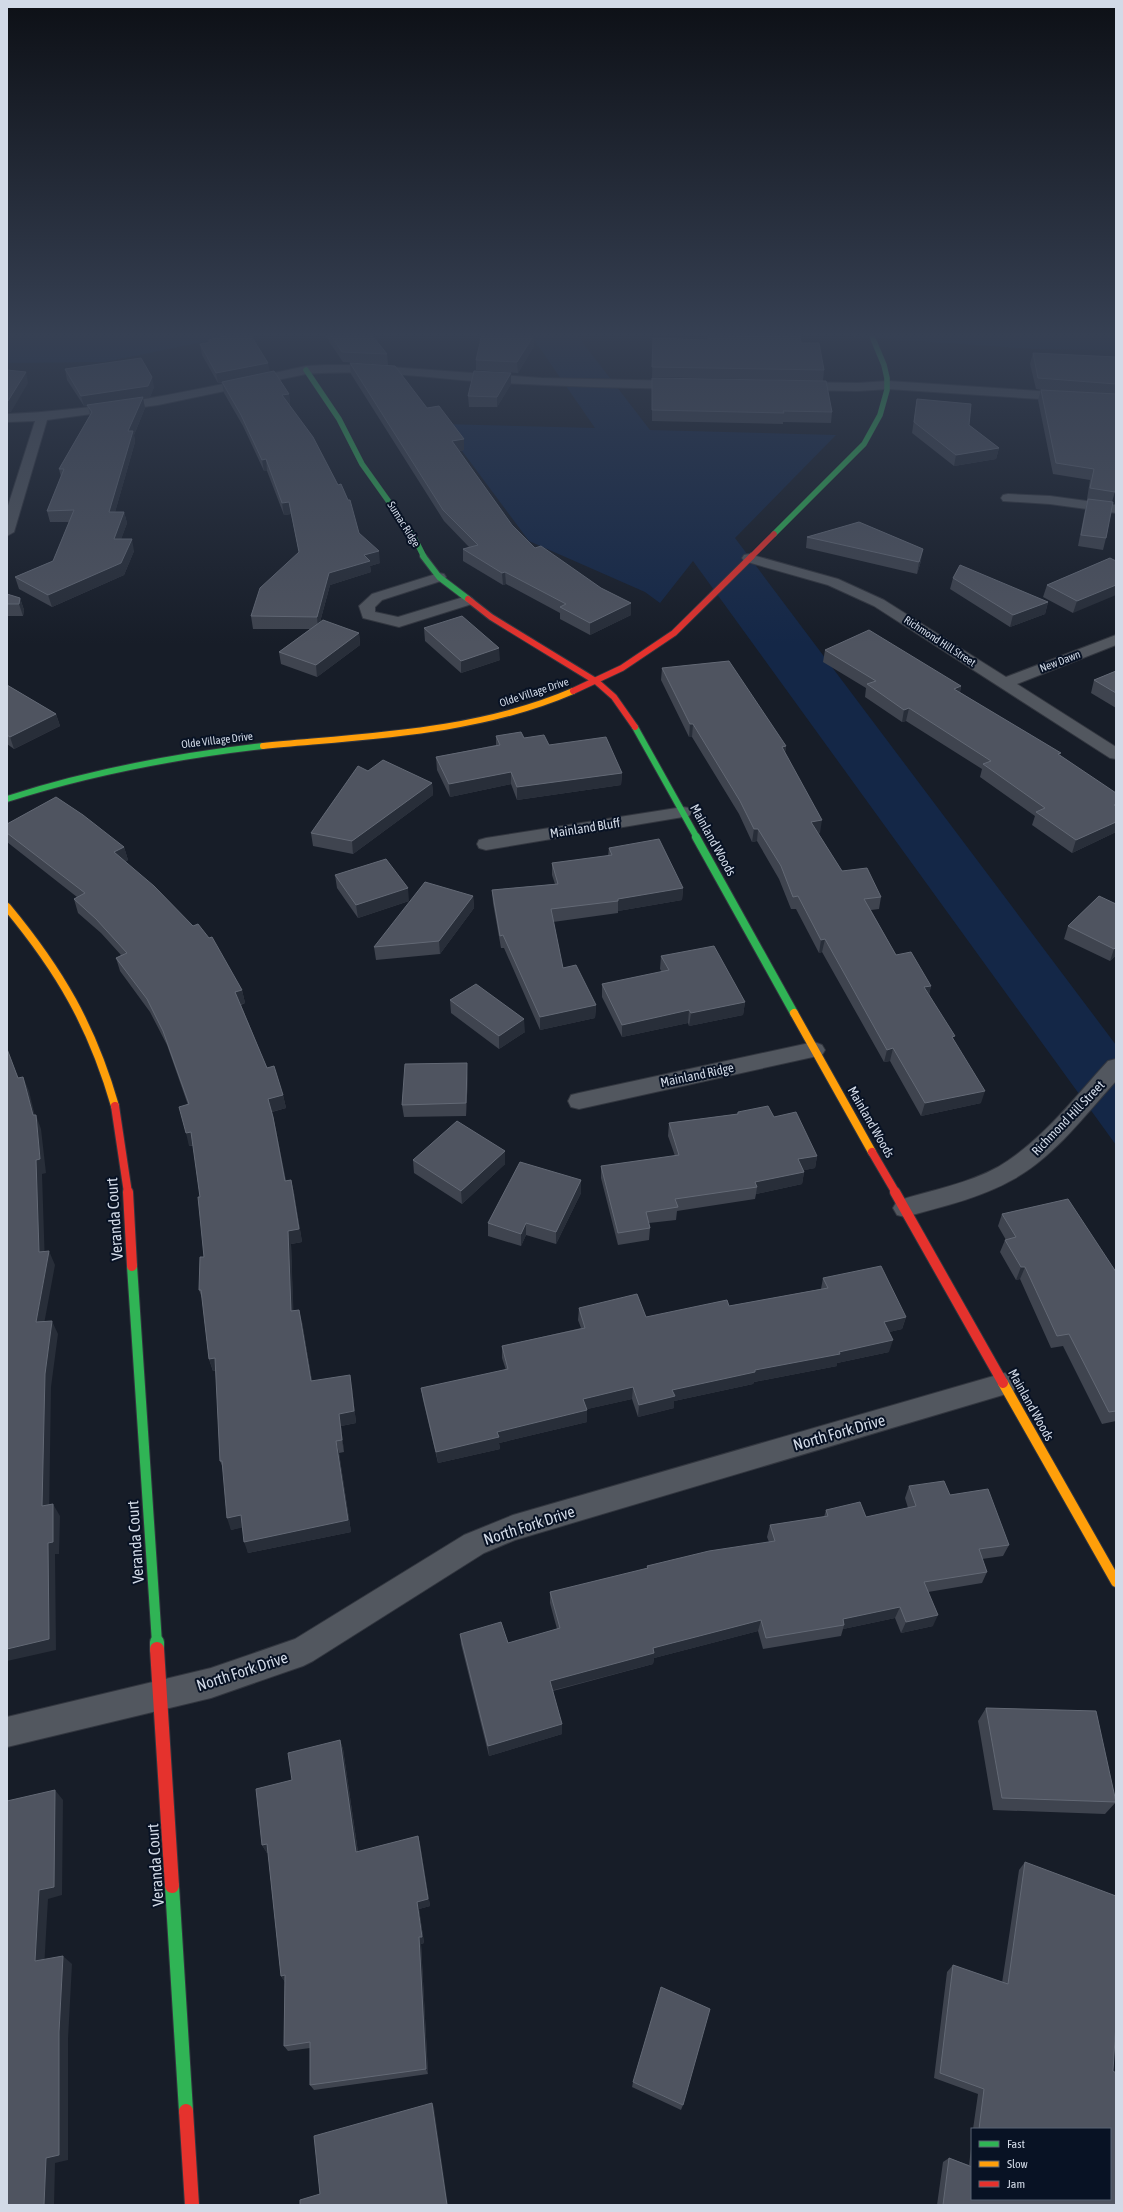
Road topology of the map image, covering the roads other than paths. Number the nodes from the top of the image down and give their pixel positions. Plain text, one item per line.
1 (36, 437) edge
2 (348, 437) edge
3 (868, 437) edge
4 (1008, 498) dead end
5 (1116, 509) edge
6 (7, 532) edge
7 (749, 558) junction
8 (439, 577) junction
9 (467, 600) junction
10 (1116, 640) edge
11 (597, 682) junction
12 (1004, 683) junction
13 (1116, 754) edge
14 (7, 799) edge
15 (683, 812) junction
16 (486, 844) dead end
17 (7, 907) edge
18 (814, 1050) junction
19 (1116, 1067) edge
20 (579, 1101) dead end
21 (905, 1208) junction
22 (1004, 1384) junction
23 (1116, 1582) edge
24 (160, 1695) junction
25 (7, 1732) edge
26 (192, 2205) edge

1 - 6 street
2 - 8 street, Sumac Ridge
3 - 7 street, Olde Village Drive
4 - 5 street
7 - 11 street, Olde Village Drive
7 - 12 street, Richmond Hill Street
8 - 9 street, Sumac Ridge
8 - 9 street
9 - 11 street, Sumac Ridge
10 - 12 street, New Dawn
11 - 14 street, Olde Village Drive
11 - 15 street, Mainland Woods
12 - 13 street, Richmond Hill Street
15 - 16 street, Mainland Bluff
15 - 18 street, Mainland Woods
17 - 24 street, Veranda Court
18 - 20 street, Mainland Ridge
18 - 21 street, Mainland Woods
19 - 21 street, Richmond Hill Street
21 - 22 street, Mainland Woods
22 - 23 street, Mainland Woods
22 - 24 street, North Fork Drive
24 - 25 street, North Fork Drive
24 - 26 street, Veranda Court

